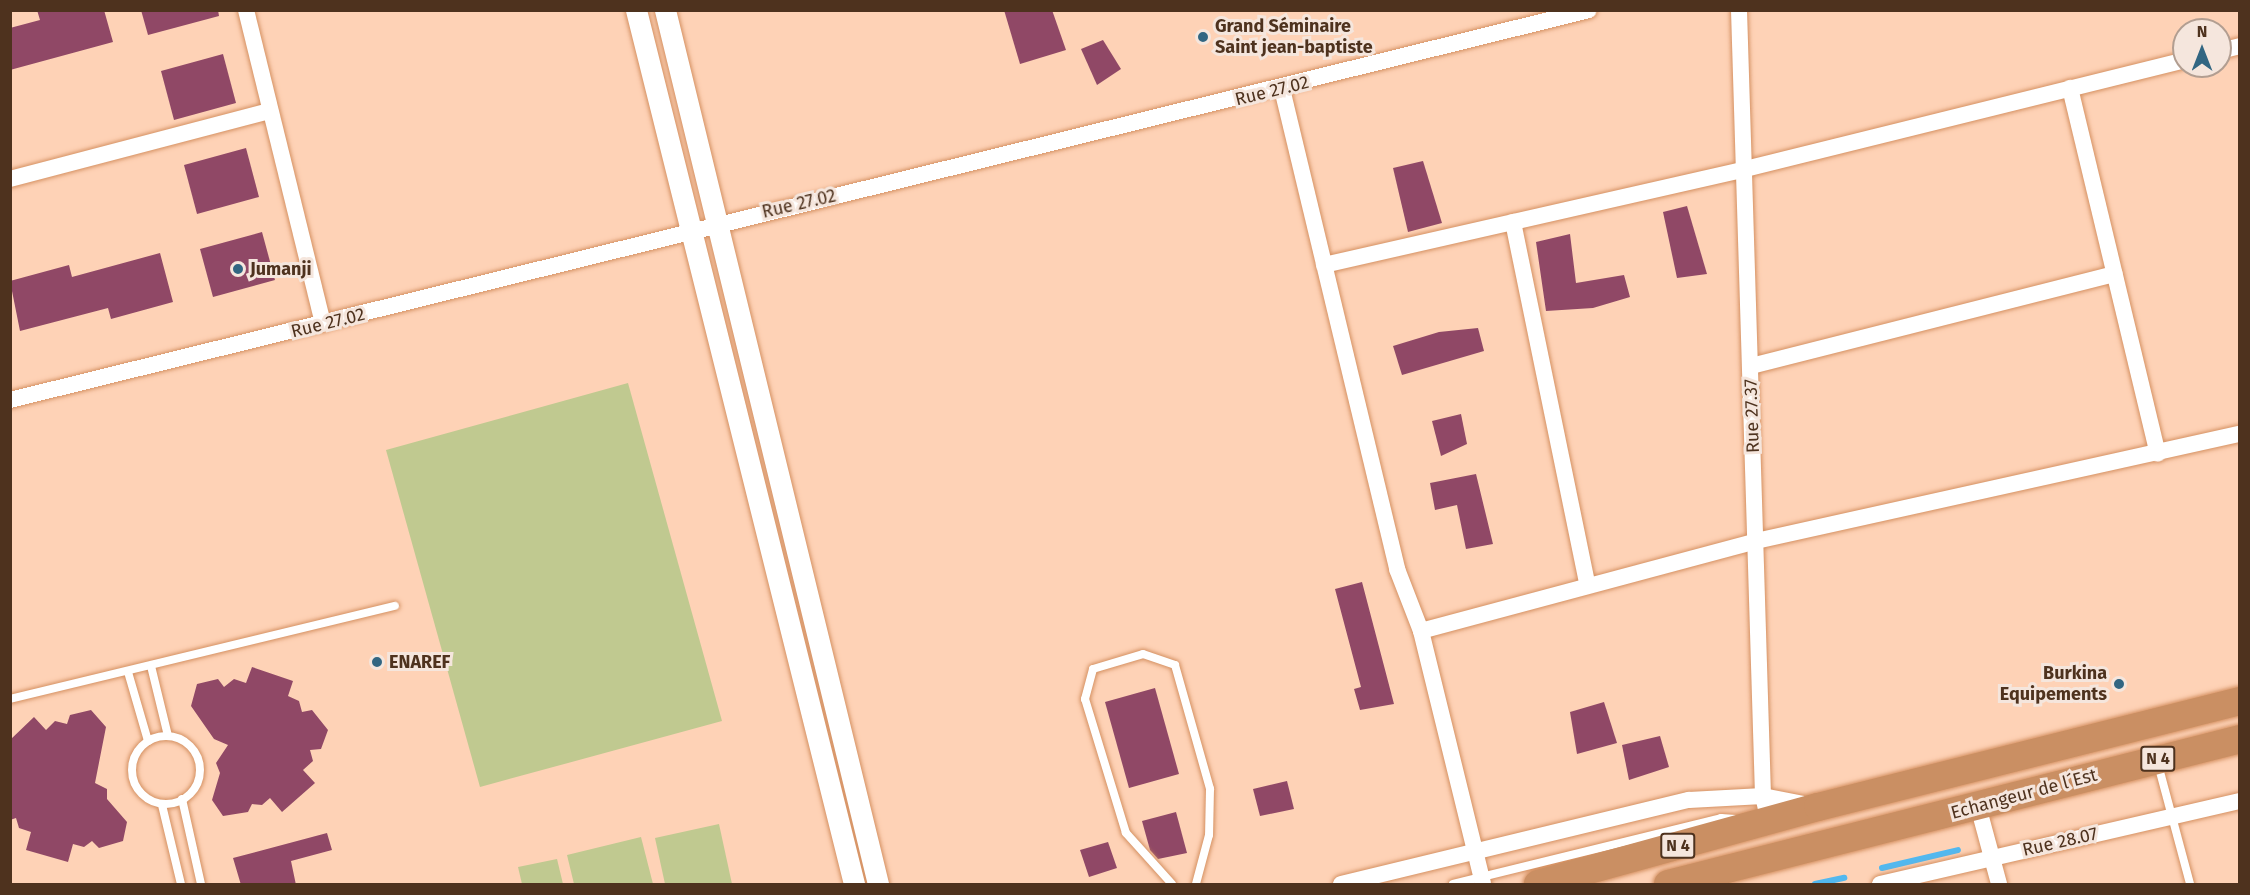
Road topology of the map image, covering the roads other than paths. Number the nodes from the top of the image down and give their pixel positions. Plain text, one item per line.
1 (246, 10) edge
2 (636, 10) edge
3 (665, 10) edge
4 (1589, 10) edge
5 (1739, 10) edge
6 (2172, 63) edge
7 (2070, 88) junction
8 (1282, 89) junction
9 (270, 111) junction
10 (1745, 169) junction
11 (10, 178) edge
12 (1513, 222) junction
13 (717, 224) junction
14 (691, 230) junction
15 (1324, 265) junction
16 (2115, 274) junction
17 (323, 324) junction
18 (1751, 366) junction
19 (10, 400) edge
20 (2240, 434) edge
21 (2158, 454) junction
22 (1756, 541) junction
23 (1587, 584) junction
24 (395, 606) dead end
25 (1421, 631) junction
26 (151, 666) junction
27 (129, 672) junction
28 (2240, 685) edge
29 (10, 699) edge
30 (2240, 701) edge
31 (168, 736) junction
32 (2240, 739) edge
33 (148, 741) junction
34 (2240, 753) edge
35 (2028, 754) junction
36 (2159, 768) junction
37 (2076, 779) junction
38 (182, 800) junction
39 (2240, 801) edge
40 (162, 805) junction
41 (1978, 806) junction
42 (1766, 808) junction
43 (2174, 816) junction
44 (1808, 850) junction
45 (1476, 855) junction
46 (1992, 858) junction
47 (1482, 881) edge
48 (181, 885) edge
49 (201, 885) edge
50 (854, 885) edge
51 (879, 885) edge
52 (1172, 885) edge
53 (1196, 885) edge
54 (1341, 885) edge
55 (1453, 885) edge
56 (1538, 885) edge
57 (1668, 885) edge
58 (1714, 885) edge
59 (1880, 885) edge
60 (1999, 885) edge
61 (2190, 885) edge

1 - 9 street
2 - 14 street
3 - 13 street
4 - 8 street, Rue 27.02
5 - 10 street, Rue 27.37
6 - 7 street
7 - 10 street
7 - 16 street
8 - 13 street, Rue 27.02
8 - 15 street
9 - 11 street
9 - 17 street
10 - 12 street
10 - 18 street, Rue 27.37
12 - 15 street
12 - 23 street
13 - 14 street, Rue 27.02
13 - 51 street
14 - 17 street, Rue 27.02
14 - 50 street
15 - 25 street
16 - 18 street
16 - 21 street
17 - 19 street, Rue 27.02
18 - 22 street, Rue 27.37
20 - 21 street
21 - 22 street
22 - 23 street
22 - 42 street, Rue 27.37
23 - 25 street
24 - 26 lane
25 - 45 street
26 - 27 lane
26 - 31 lane
27 - 29 lane
27 - 33 lane
28 - 35 highway
30 - 35 highway, Echangeur de l´Est / N 4
31 - 33 lane
31 - 38 lane
32 - 37 highway, Echangeur de l´Est / N 4
33 - 40 lane
34 - 36 highway
35 - 42 highway, Echangeur de l´Est / N 4
36 - 37 highway
36 - 43 lane
37 - 41 highway, Echangeur de l´Est / N 4
38 - 40 lane
38 - 49 lane
39 - 43 street, Rue 28.07
40 - 48 lane
41 - 44 highway, Echangeur de l´Est / N 4
41 - 46 street
42 - 45 street
42 - 47 lane
42 - 56 highway, N 4
43 - 46 street, Rue 28.07
43 - 61 lane
44 - 57 highway, N 4
44 - 58 lane
45 - 47 street
45 - 54 street
46 - 59 street, Rue 28.07
46 - 60 street
47 - 55 lane
52 - 53 lane

